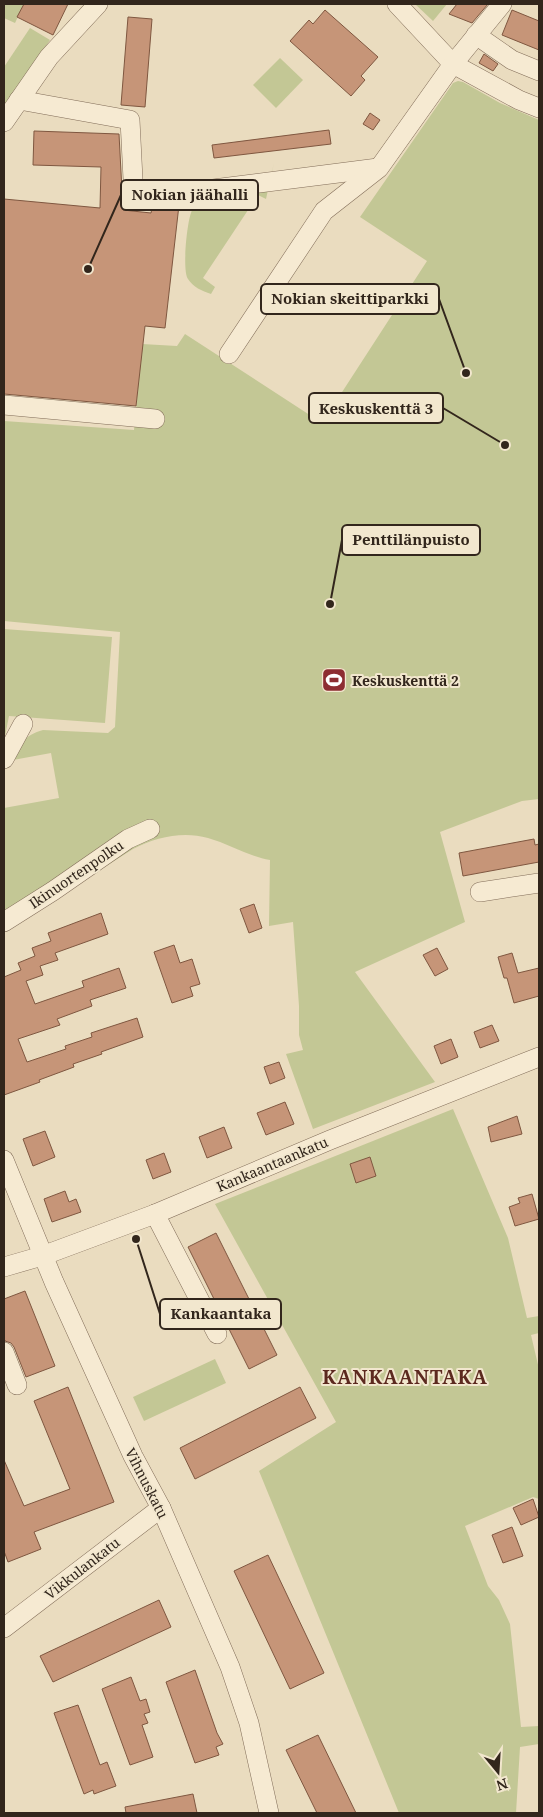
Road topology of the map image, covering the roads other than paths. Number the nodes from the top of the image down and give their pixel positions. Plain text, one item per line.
1 (98, 4) edge
2 (397, 4) edge
3 (502, 4) edge
4 (476, 35) junction
5 (453, 64) junction
6 (539, 71) edge
7 (19, 100) junction
8 (539, 108) edge
9 (4, 122) edge
10 (379, 168) junction
11 (229, 354) dead end
12 (4, 405) edge
13 (155, 419) dead end
14 (23, 724) dead end
15 (4, 760) edge
16 (150, 829) dead end
17 (539, 883) edge
18 (480, 892) dead end
19 (4, 922) edge
20 (539, 1057) edge
21 (4, 1160) edge
22 (155, 1214) junction
23 (42, 1256) junction
24 (4, 1267) edge
25 (217, 1334) dead end
26 (4, 1352) edge
27 (17, 1385) dead end
28 (161, 1508) junction
29 (4, 1628) edge
30 (268, 1813) edge

1 - 7 street
2 - 5 street
3 - 4 street
4 - 5 street
4 - 6 street
5 - 8 street
5 - 10 street
7 - 9 street
7 - 10 street
10 - 11 street
12 - 13 street
14 - 15 street
16 - 19 street, Ikinuortenpolku
17 - 18 street
20 - 22 street, Kankaantaankatu
21 - 23 street, Vihnuskatu
22 - 23 street, Kankaantaankatu
22 - 25 street
23 - 24 street, Kankaantaankatu
23 - 28 street, Vihnuskatu
26 - 27 street
28 - 29 street, Vikkulankatu
28 - 30 street, Vihnuskatu

